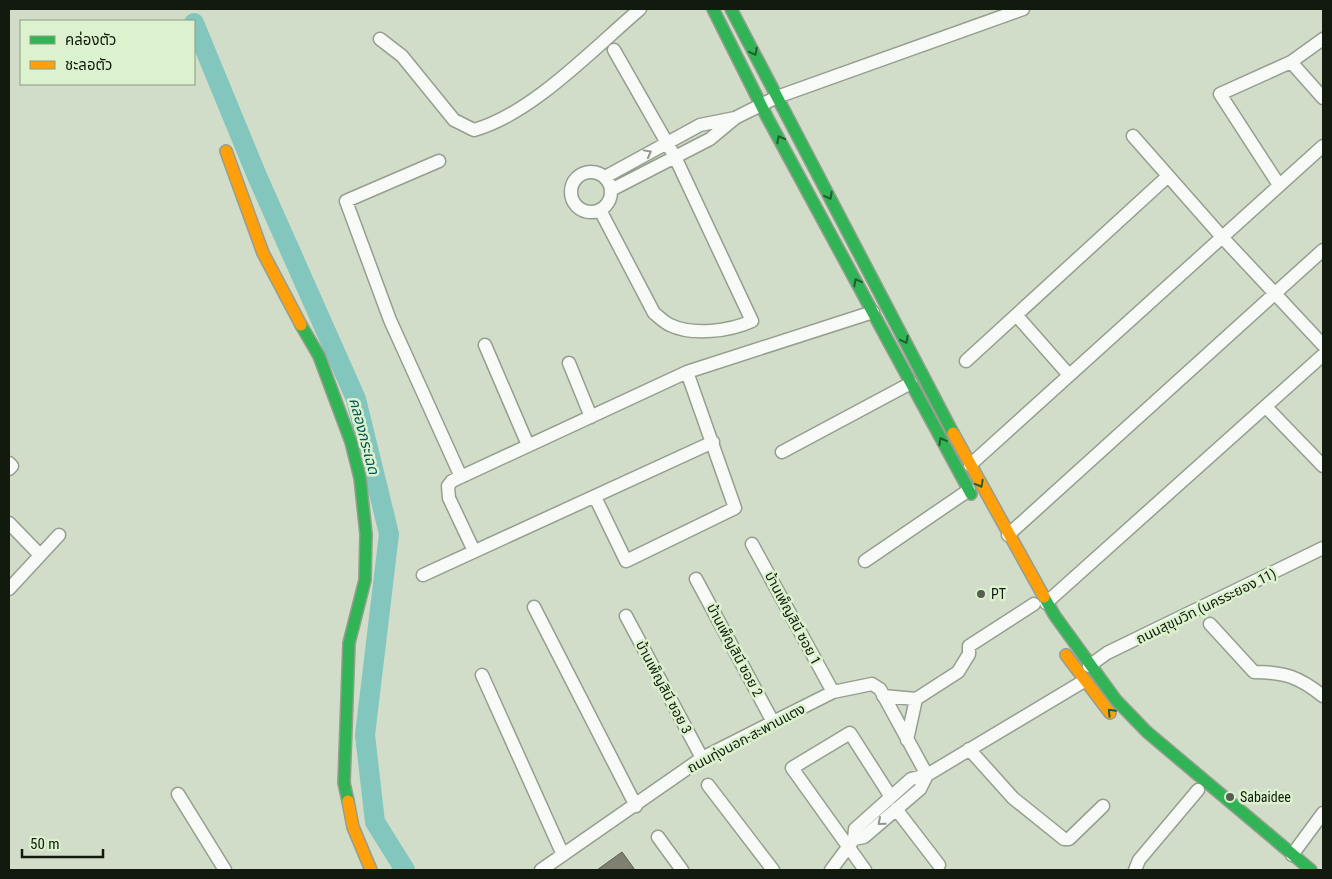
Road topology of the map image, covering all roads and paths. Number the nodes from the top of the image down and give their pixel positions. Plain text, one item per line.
1 (640, 9) edge
2 (713, 9) edge
3 (731, 9) edge
4 (1023, 9) edge
5 (380, 39) dead end
6 (1323, 39) edge
7 (614, 50) dead end
8 (1291, 62) junction
9 (777, 97) junction
10 (1323, 98) edge
11 (762, 105) junction
12 (735, 118) junction
13 (1133, 136) dead end
14 (667, 143) junction
15 (1323, 146) edge
16 (226, 150) dead end
17 (675, 157) junction
18 (439, 161) dead end
19 (1167, 176) junction
20 (605, 177) junction
21 (1279, 185) junction
22 (611, 190) junction
23 (600, 210) junction
24 (1222, 238) junction
25 (1323, 250) edge
26 (1275, 293) junction
27 (873, 312) junction
28 (1017, 316) junction
29 (485, 345) dead end
30 (1323, 345) edge
31 (1323, 355) edge
32 (966, 361) dead end
33 (569, 363) dead end
34 (687, 372) junction
35 (1069, 375) junction
36 (911, 383) junction
37 (1266, 406) junction
38 (591, 417) junction
39 (713, 442) junction
40 (528, 446) junction
41 (782, 452) dead end
42 (9, 463) edge
43 (970, 465) junction
44 (1323, 466) edge
45 (9, 469) edge
46 (461, 476) junction
47 (969, 490) junction
48 (596, 497) junction
49 (978, 506) dead end
50 (9, 523) edge
51 (60, 535) dead end
52 (1008, 535) junction
53 (752, 544) dead end
54 (1323, 548) edge
55 (474, 551) junction
56 (40, 555) junction
57 (865, 561) dead end
58 (423, 575) dead end
59 (696, 579) dead end
60 (9, 589) edge
61 (1027, 592) dead end
62 (534, 607) dead end
63 (1040, 607) junction
64 (626, 616) dead end
65 (1210, 624) dead end
66 (1059, 644) dead end
67 (1089, 666) junction
68 (482, 675) dead end
69 (1084, 681) junction
70 (833, 692) junction
71 (883, 696) junction
72 (1323, 696) edge
73 (916, 699) junction
74 (774, 722) junction
75 (907, 740) junction
76 (969, 749) junction
77 (702, 758) junction
78 (927, 775) junction
79 (708, 785) dead end
80 (1198, 790) junction
81 (178, 794) dead end
82 (891, 797) junction
83 (636, 806) junction
84 (1103, 806) dead end
85 (896, 809) junction
86 (1323, 813) edge
87 (658, 837) dead end
88 (851, 843) junction
89 (563, 855) junction
90 (1292, 855) junction
91 (939, 865) dead end
92 (225, 870) edge
93 (371, 870) edge
94 (541, 870) edge
95 (682, 870) edge
96 (773, 870) edge
97 (831, 870) edge
98 (865, 870) edge
99 (1135, 870) edge
100 (1293, 870) edge
101 (1311, 870) edge

1 - 5 street
2 - 11 street
3 -> 9 street
4 - 9 street
6 - 8 street
7 - 14 street
8 - 10 street
8 - 21 street
9 - 11 street
9 -> 43 street
11 - 12 street
27 -> 11 street
12 - 14 street
12 - 17 street
13 - 19 street
14 - 17 street
20 -> 14 street
15 - 21 street
16 - 93 street
17 - 22 street
17 - 23 street
18 - 46 street
19 - 24 street
19 - 28 street
20 - 22 street
20 - 23 street
21 - 24 street
22 - 23 street
24 - 26 street
24 - 35 street
25 - 26 street
26 - 30 street
26 - 52 street
27 - 34 street
27 - 36 street
28 - 32 street
28 - 35 street
29 - 40 street
31 - 37 street
33 - 38 street
34 - 38 street
34 - 39 street
35 - 43 street
36 - 41 street
47 -> 36 street
37 - 44 street
37 - 63 street
38 - 40 street
39 - 48 street
39 - 48 street
40 - 46 street
42 - 45 street
43 -> 52 street
46 - 55 street
47 - 49 street
47 - 57 street
48 - 55 street
50 - 56 street
51 - 56 street
52 - 63 street
53 - 70 street, บ้านเพ็ญสินี ซอย 1
54 - 67 street, ถนนสุขุมวิท (นครระยอง 11)
55 - 58 street
56 - 60 street
59 - 74 street, บ้านเพ็ญสินี ซอย 2
61 - 63 street
62 - 83 street
63 - 67 street
63 - 73 street
64 - 77 street, บ้านเพ็ญสินี ซอย 3
65 - 72 street
66 - 69 street
67 - 90 street
68 - 89 street
69 - 76 street
80 -> 69 street
70 - 71 street, ถนนทุ่งนอก-สะพานแตง
70 - 74 street, ถนนทุ่งนอก-สะพานแตง
71 - 73 street
71 - 75 street
73 - 75 street
74 - 77 street, ถนนทุ่งนอก-สะพานแตง
75 - 78 street
76 - 78 street
76 - 84 street
77 - 83 street, ถนนทุ่งนอก-สะพานแตง
78 - 82 street
78 - 85 street
79 - 96 street
80 - 99 street
80 - 100 street
81 - 92 street
82 - 88 street
82 - 88 street
83 - 89 street, ถนนทุ่งนอก-สะพานแตง
85 -> 88 street
85 - 91 street
86 - 90 street
87 - 95 street
88 - 97 street
88 - 98 street
89 - 94 street, ถนนทุ่งนอก-สะพานแตง
90 - 101 street

